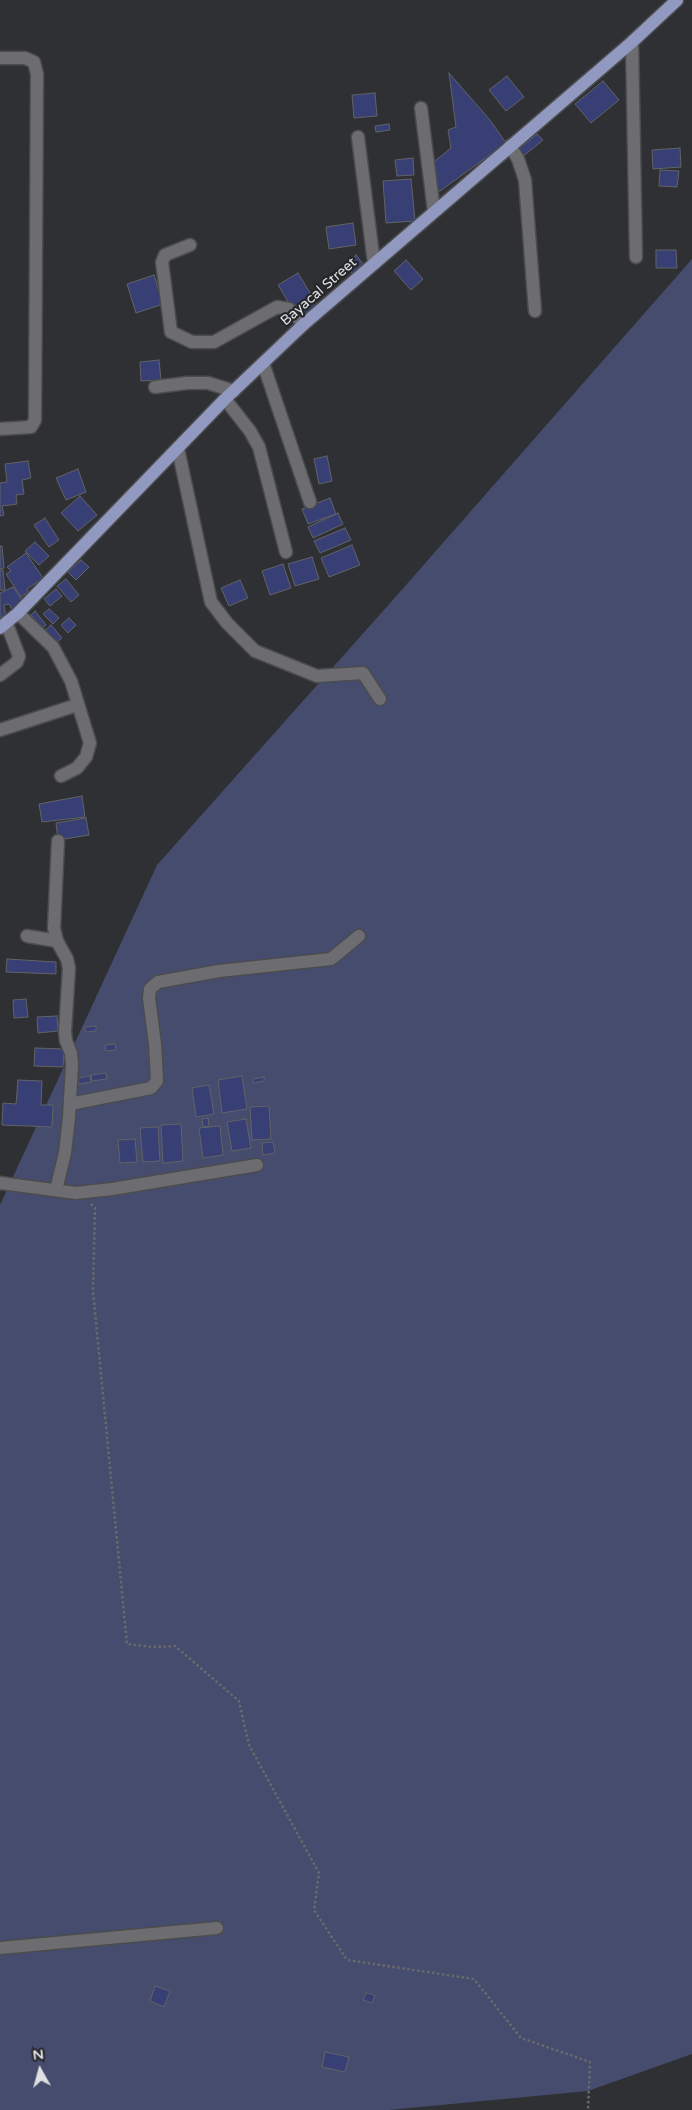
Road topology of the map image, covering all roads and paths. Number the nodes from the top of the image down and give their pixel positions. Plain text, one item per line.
1 (677, 0) edge
2 (632, 42) junction
3 (0, 58) edge
4 (421, 108) dead end
5 (358, 137) dead end
6 (510, 146) junction
7 (434, 211) junction
8 (190, 245) dead end
9 (636, 257) dead end
10 (374, 263) junction
11 (535, 311) dead end
12 (304, 324) junction
13 (263, 363) junction
14 (155, 387) dead end
15 (229, 395) junction
16 (0, 429) edge
17 (178, 450) junction
18 (310, 502) dead end
19 (286, 552) dead end
20 (18, 613) junction
21 (3, 625) edge
22 (0, 675) edge
23 (380, 700) dead end
24 (77, 704) junction
25 (0, 730) edge
26 (61, 776) dead end
27 (58, 841) dead end
28 (27, 936) dead end
29 (359, 936) dead end
30 (57, 941) junction
31 (70, 1104) junction
32 (257, 1165) dead end
33 (0, 1183) edge
34 (56, 1190) junction
35 (76, 1193) junction
36 (217, 1928) dead end
37 (0, 1948) edge
38 (588, 2110) edge

1 - 2 main road, Bayacal Street
2 - 6 main road, Bayacal Street
2 - 9 street
3 - 16 street
4 - 7 street
5 - 10 street
6 - 7 main road, Bayacal Street
6 - 11 street
7 - 10 main road, Bayacal Street
8 - 12 street
10 - 12 main road, Bayacal Street
12 - 13 main road, Bayacal Street
13 - 15 main road, Bayacal Street
13 - 18 street
14 - 15 street
15 - 17 main road, Bayacal Street
15 - 19 street
17 - 20 main road, Bayacal Street
17 - 23 street
20 - 21 main road, Bayacal Street
20 - 24 street
21 - 22 street
24 - 25 street
24 - 26 street
27 - 30 street
28 - 30 street
29 - 31 street
30 - 31 street
31 - 34 street
32 - 35 street
33 - 34 street
34 - 35 street
35 - 38 path
36 - 37 street

